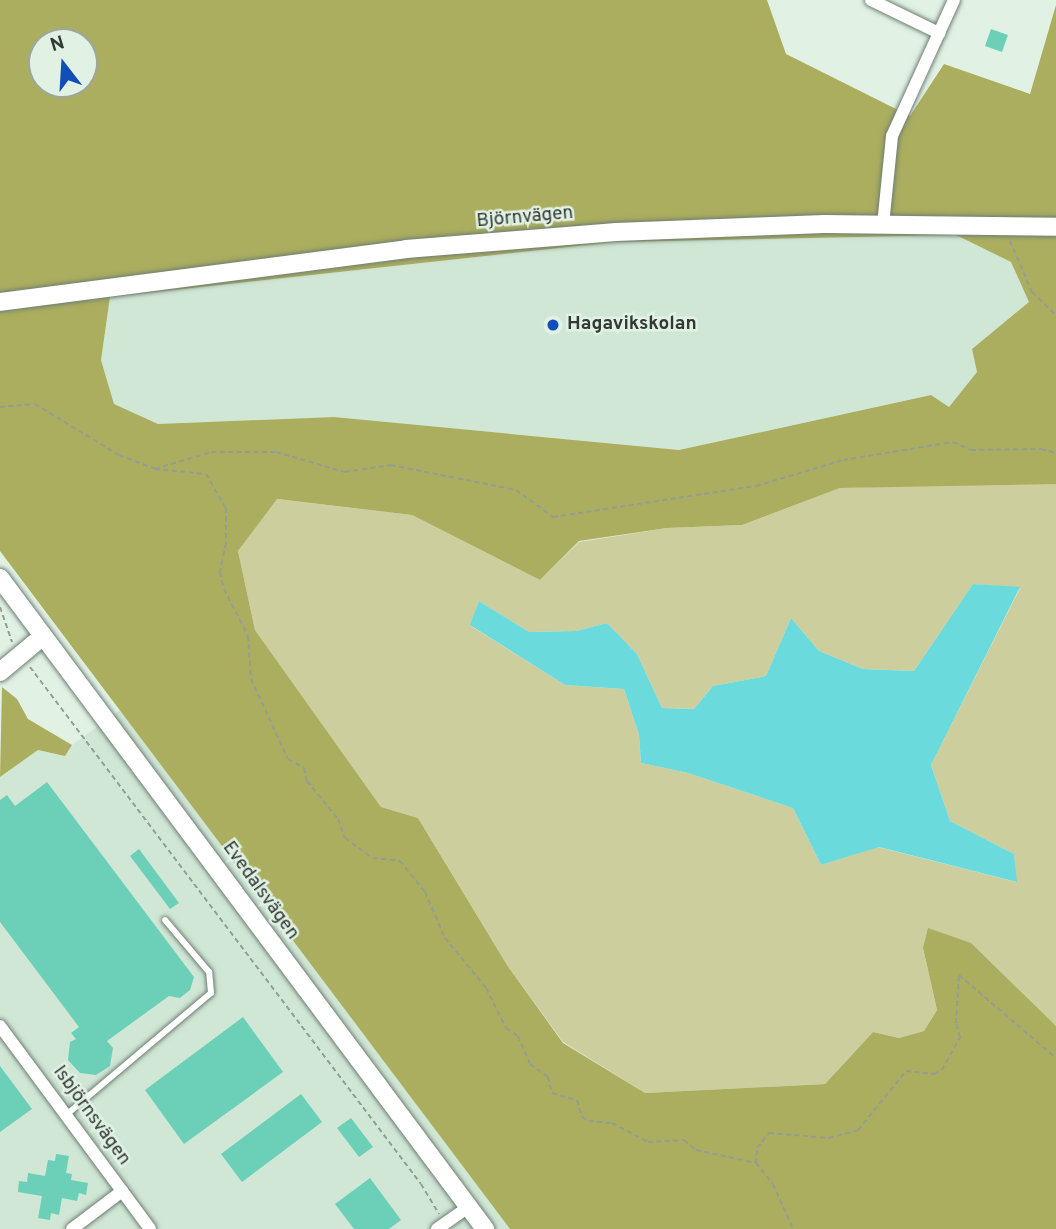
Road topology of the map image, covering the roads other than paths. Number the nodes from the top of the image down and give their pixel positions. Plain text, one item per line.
1 (871, 0) edge
2 (954, 0) edge
3 (939, 33) junction
4 (883, 225) junction
5 (1056, 227) edge
6 (0, 302) edge
7 (0, 578) edge
8 (43, 636) junction
9 (0, 671) edge
10 (165, 920) dead end
11 (0, 1026) edge
12 (66, 1115) junction
13 (122, 1191) junction
14 (468, 1207) junction
15 (441, 1226) edge
16 (72, 1229) edge
17 (150, 1229) edge
18 (485, 1229) edge

1 - 3 street
2 - 3 street
3 - 4 street
4 - 5 street, Björnvägen
4 - 6 street, Björnvägen
7 - 8 street, Evedalsvägen
8 - 9 street
8 - 14 street, Evedalsvägen
10 - 12 lane
11 - 12 street, Isbjörnsvägen
12 - 13 street, Isbjörnsvägen
13 - 16 street
13 - 17 street, Isbjörnsvägen
14 - 15 street
14 - 18 street, Evedalsvägen

